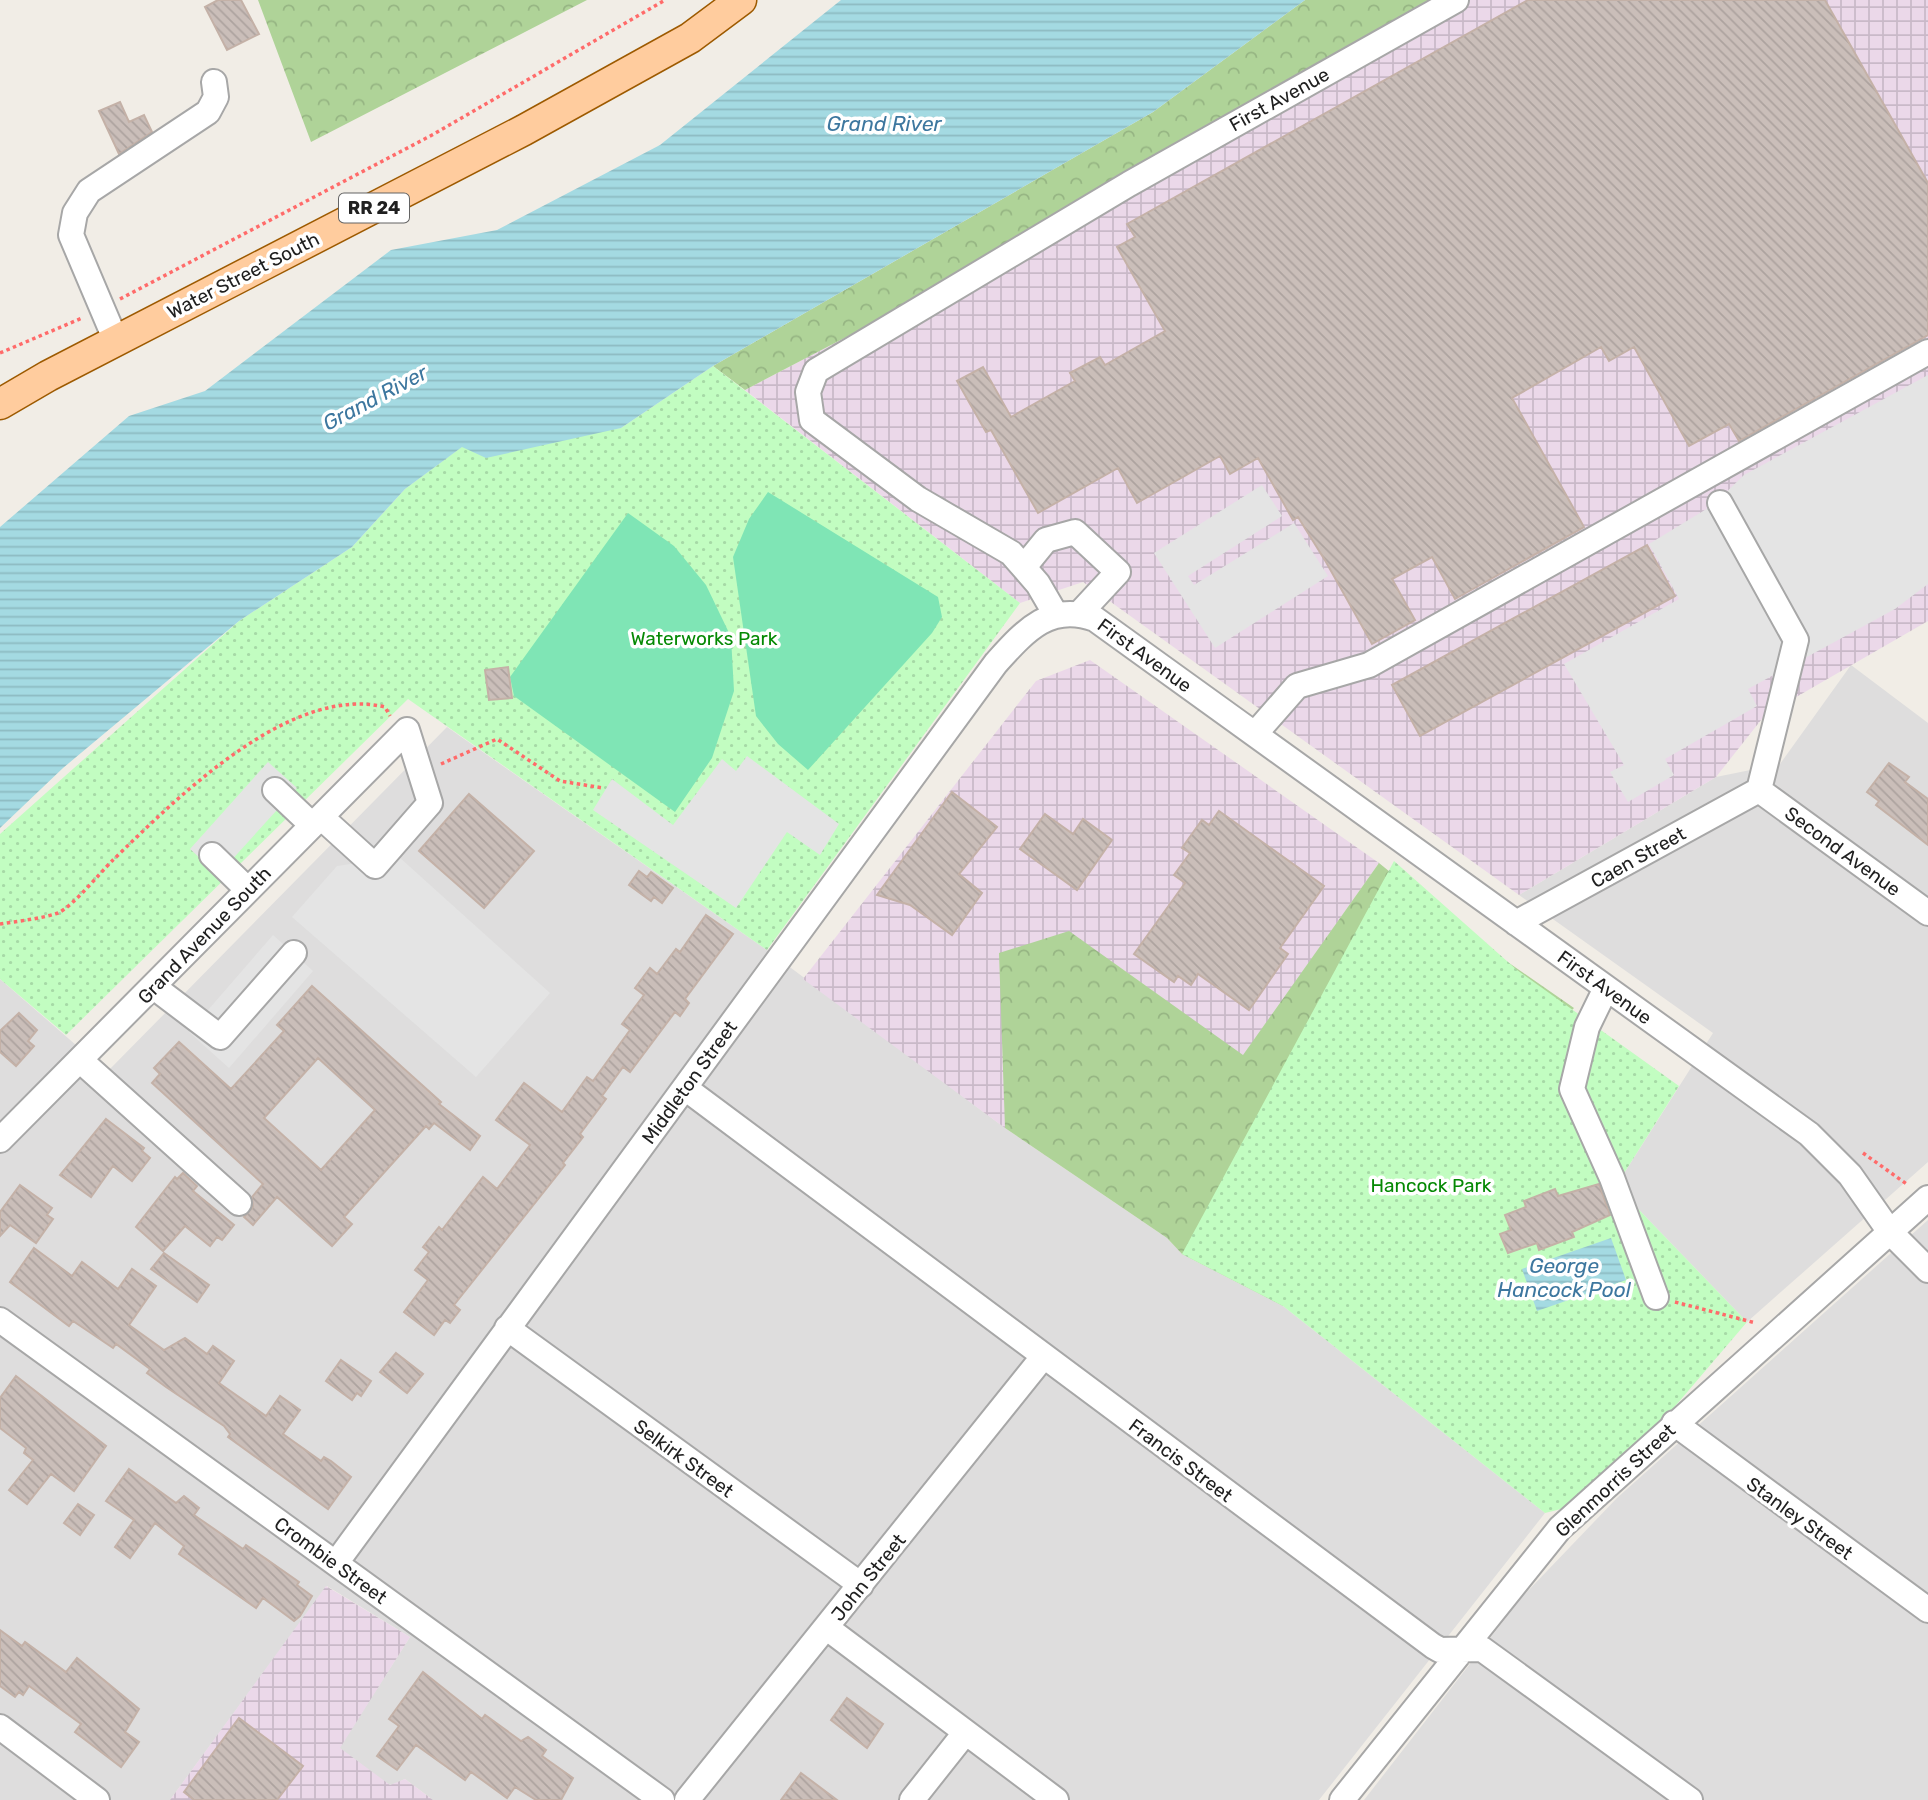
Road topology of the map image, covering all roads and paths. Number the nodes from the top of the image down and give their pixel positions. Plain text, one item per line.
1 (665, 0) edge
2 (741, 0) edge
3 (1456, 0) edge
4 (214, 82) dead end
5 (102, 309) junction
6 (116, 341) junction
7 (1928, 352) edge
8 (0, 353) edge
9 (0, 404) edge
10 (1720, 503) dead end
11 (1024, 567) junction
12 (1080, 613) junction
13 (1056, 615) junction
14 (404, 733) junction
15 (1255, 734) junction
16 (422, 772) junction
17 (603, 788) dead end
18 (275, 790) dead end
19 (1759, 790) junction
20 (316, 821) junction
21 (212, 855) dead end
22 (248, 890) junction
23 (1928, 913) edge
24 (1516, 923) junction
25 (0, 924) edge
26 (294, 953) dead end
27 (154, 987) junction
28 (1606, 988) junction
29 (82, 1061) junction
30 (685, 1088) junction
31 (0, 1140) edge
32 (1860, 1152) dead end
33 (1921, 1194) edge
34 (239, 1203) dead end
35 (1890, 1231) junction
36 (1928, 1270) edge
37 (1657, 1297) joint
38 (0, 1321) edge
39 (1762, 1325) dead end
40 (508, 1328) junction
41 (1043, 1357) junction
42 (1674, 1423) junction
43 (336, 1563) junction
44 (861, 1586) junction
45 (1928, 1610) edge
46 (827, 1628) junction
47 (1461, 1650) junction
48 (0, 1727) edge
49 (965, 1733) junction
50 (690, 1798) edge
51 (97, 1800) edge
52 (662, 1800) edge
53 (912, 1800) edge
54 (1056, 1800) edge
55 (1342, 1800) edge
56 (1690, 1800) edge

1 - 5 path
2 - 6 main road, Water Street South / RR 24
3 - 11 street, First Avenue
4 - 5 street
5 - 6 street
5 - 8 path
6 - 9 main road, Water Street South / RR 24
7 - 15 street
10 - 19 street
11 - 12 street
11 - 13 street, First Avenue
12 - 13 street, First Avenue
12 - 15 street, First Avenue
13 - 30 street, Middleton Street
14 - 16 street
14 - 20 street, Grand Avenue South
14 - 25 path
15 - 24 street, First Avenue
16 - 17 path
16 - 20 street
18 - 20 street
19 - 23 street, Second Avenue
19 - 24 street, Caen Street
20 - 22 street, Grand Avenue South
21 - 22 street
22 - 27 street, Grand Avenue South
24 - 28 street, First Avenue
26 - 27 street
27 - 29 street, Grand Avenue South
28 - 35 street, First Avenue
28 - 37 street
29 - 31 street, Grand Avenue South
29 - 34 street
30 - 40 street, Middleton Street
30 - 41 street, Francis Street
32 - 33 path
33 - 35 street, Glenmorris Street
35 - 36 street, First Avenue
35 - 42 street, Glenmorris Street
37 - 39 path
38 - 43 street, Crombie Street
40 - 43 street, Middleton Street
40 - 44 street, Selkirk Street
41 - 44 street, John Street
41 - 47 street, Francis Street
42 - 45 street, Stanley Street
42 - 47 street, Glenmorris Street
43 - 52 street, Crombie Street
44 - 46 street, John Street
46 - 49 street
46 - 50 street, John Street
47 - 55 street, Glenmorris Street
47 - 56 street, Francis Street
48 - 51 street
49 - 53 street
49 - 54 street

